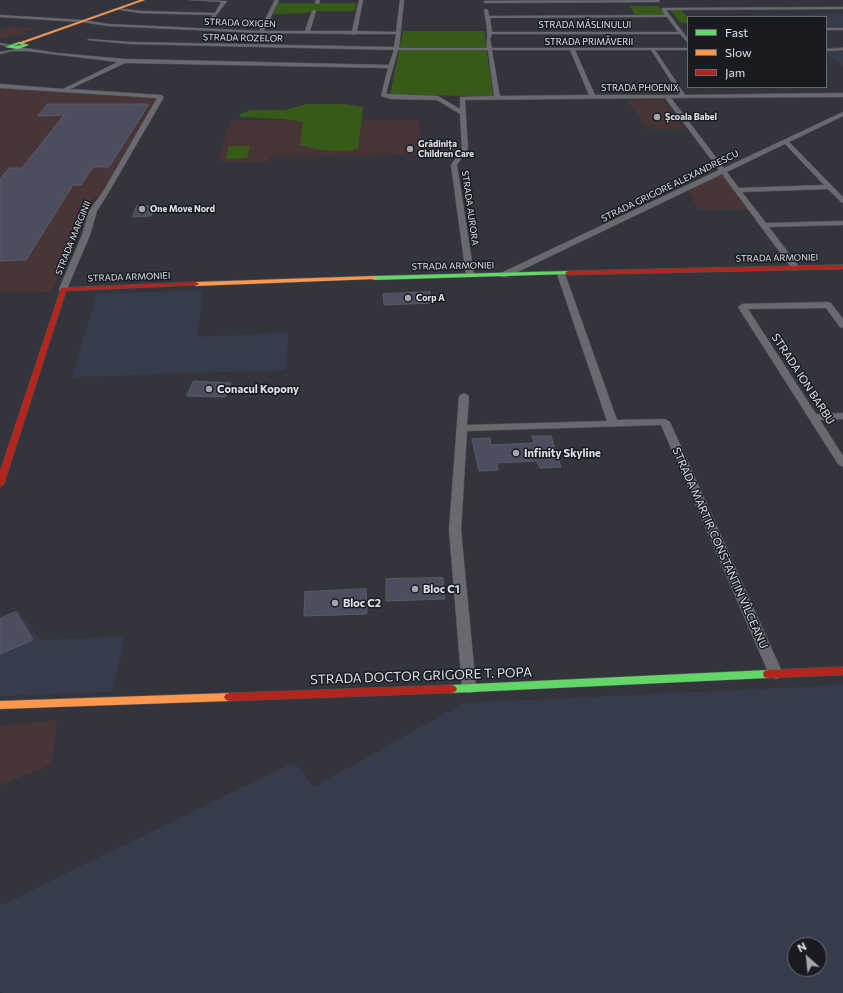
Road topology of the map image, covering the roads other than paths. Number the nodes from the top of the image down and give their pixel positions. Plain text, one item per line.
1 (143, 0) edge
2 (192, 0) edge
3 (277, 0) edge
4 (361, 0) edge
5 (402, 0) edge
6 (225, 1) edge
7 (485, 1) edge
8 (657, 1) edge
9 (843, 8) edge
10 (117, 9) junction
11 (664, 9) junction
12 (314, 11) dead end
13 (216, 14) junction
14 (0, 16) edge
15 (668, 16) junction
16 (486, 17) junction
17 (82, 21) junction
18 (207, 29) junction
19 (687, 29) edge
20 (827, 29) edge
21 (843, 29) edge
22 (679, 31) junction
23 (261, 32) junction
24 (307, 33) junction
25 (398, 33) junction
26 (490, 33) junction
27 (354, 34) junction
28 (89, 40) dead end
29 (687, 41) edge
30 (200, 45) junction
31 (11, 47) edge
32 (397, 49) junction
33 (652, 49) junction
34 (687, 49) edge
35 (843, 49) edge
36 (37, 50) junction
37 (196, 50) dead end
38 (490, 50) junction
39 (572, 50) junction
40 (827, 50) edge
41 (656, 55) junction
42 (664, 55) dead end
43 (672, 55) dead end
44 (687, 55) edge
45 (125, 61) junction
46 (392, 67) junction
47 (0, 86) edge
48 (64, 90) junction
49 (843, 95) edge
50 (593, 97) junction
51 (667, 97) junction
52 (684, 97) junction
53 (462, 98) joint
54 (497, 98) junction
55 (463, 113) junction
56 (843, 114) edge
57 (785, 141) junction
58 (723, 171) junction
59 (830, 188) junction
60 (738, 190) junction
61 (843, 201) edge
62 (843, 223) edge
63 (765, 225) junction
64 (843, 267) edge
65 (796, 268) junction
66 (561, 274) junction
67 (470, 275) junction
68 (504, 275) junction
69 (63, 289) junction
70 (843, 325) edge
71 (464, 396) dead end
72 (843, 416) edge
73 (813, 417) junction
74 (613, 423) junction
75 (462, 428) junction
76 (843, 464) edge
77 (0, 484) edge
78 (843, 671) edge
79 (776, 674) junction
80 (469, 688) junction
81 (0, 705) edge

1 - 10 street
2 - 6 street
3 - 23 street
4 - 27 street
5 - 25 street
6 - 13 street
7 - 8 street
7 - 16 street
8 - 11 street
9 - 11 street
10 - 13 street
10 - 17 street
11 - 15 street
12 - 24 street
13 - 18 street
14 - 17 street, STRADA OXIGEN
15 - 16 street
15 - 22 street
16 - 26 street
17 - 18 street, STRADA OXIGEN
17 - 31 street
18 - 23 street, STRADA OXIGEN
18 - 30 street
19 - 22 street, STRADA MĂSLINULUI
20 - 21 street
22 - 26 street, STRADA MĂSLINULUI
22 - 29 street
23 - 24 street, STRADA OXIGEN
24 - 27 street, STRADA OXIGEN
25 - 27 street, STRADA OXIGEN
25 - 32 street
26 - 38 street
28 - 30 street, STRADA ROZELOR
30 - 32 street, STRADA ROZELOR
30 - 37 street
31 - 36 street
31 - 36 street
32 - 38 street, STRADA ROZELOR
32 - 46 street
33 - 34 street, STRADA PRIMĂVERII
33 - 39 street, STRADA PRIMĂVERII
33 - 41 street
35 - 40 street
36 - 45 street
38 - 39 street, STRADA PRIMĂVERII
38 - 54 street
39 - 50 street
41 - 42 street
41 - 52 street
43 - 44 street
45 - 46 street
45 - 48 street
46 - 55 street
47 - 48 street, STRADA MARGINII
48 - 69 street, STRADA MARGINII
49 - 52 street, STRADA PHOENIX
50 - 51 street, STRADA PHOENIX
50 - 54 street, STRADA PHOENIX
51 - 52 street, STRADA PHOENIX
51 - 58 street
53 - 54 street, STRADA PHOENIX
53 - 55 street, STRADA AURORA
55 - 67 street, STRADA AURORA
56 - 57 street, STRADA GRIGORE ALEXANDRESCU
57 - 58 street, STRADA GRIGORE ALEXANDRESCU
57 - 59 street
58 - 60 street
58 - 68 street, STRADA GRIGORE ALEXANDRESCU
59 - 60 street
59 - 61 street
60 - 63 street
62 - 63 street
63 - 65 street
64 - 65 street, STRADA ARMONIEI
65 - 66 street, STRADA ARMONIEI
66 - 68 street, STRADA ARMONIEI
66 - 74 street
67 - 68 street, STRADA ARMONIEI
67 - 69 street, STRADA ARMONIEI
69 - 77 street, STRADA MARGINII
70 - 73 street, STRADA ION BARBU
71 - 75 street
72 - 73 street
73 - 76 street, STRADA ION BARBU
74 - 75 street
74 - 79 street, STRADA MARTIR CONSTANTIN VÎLCEANU
75 - 80 street
78 - 79 street, STRADA DOCTOR GRIGORE T. POPA
79 - 80 street, STRADA DOCTOR GRIGORE T. POPA
80 - 81 street, STRADA DOCTOR GRIGORE T. POPA

